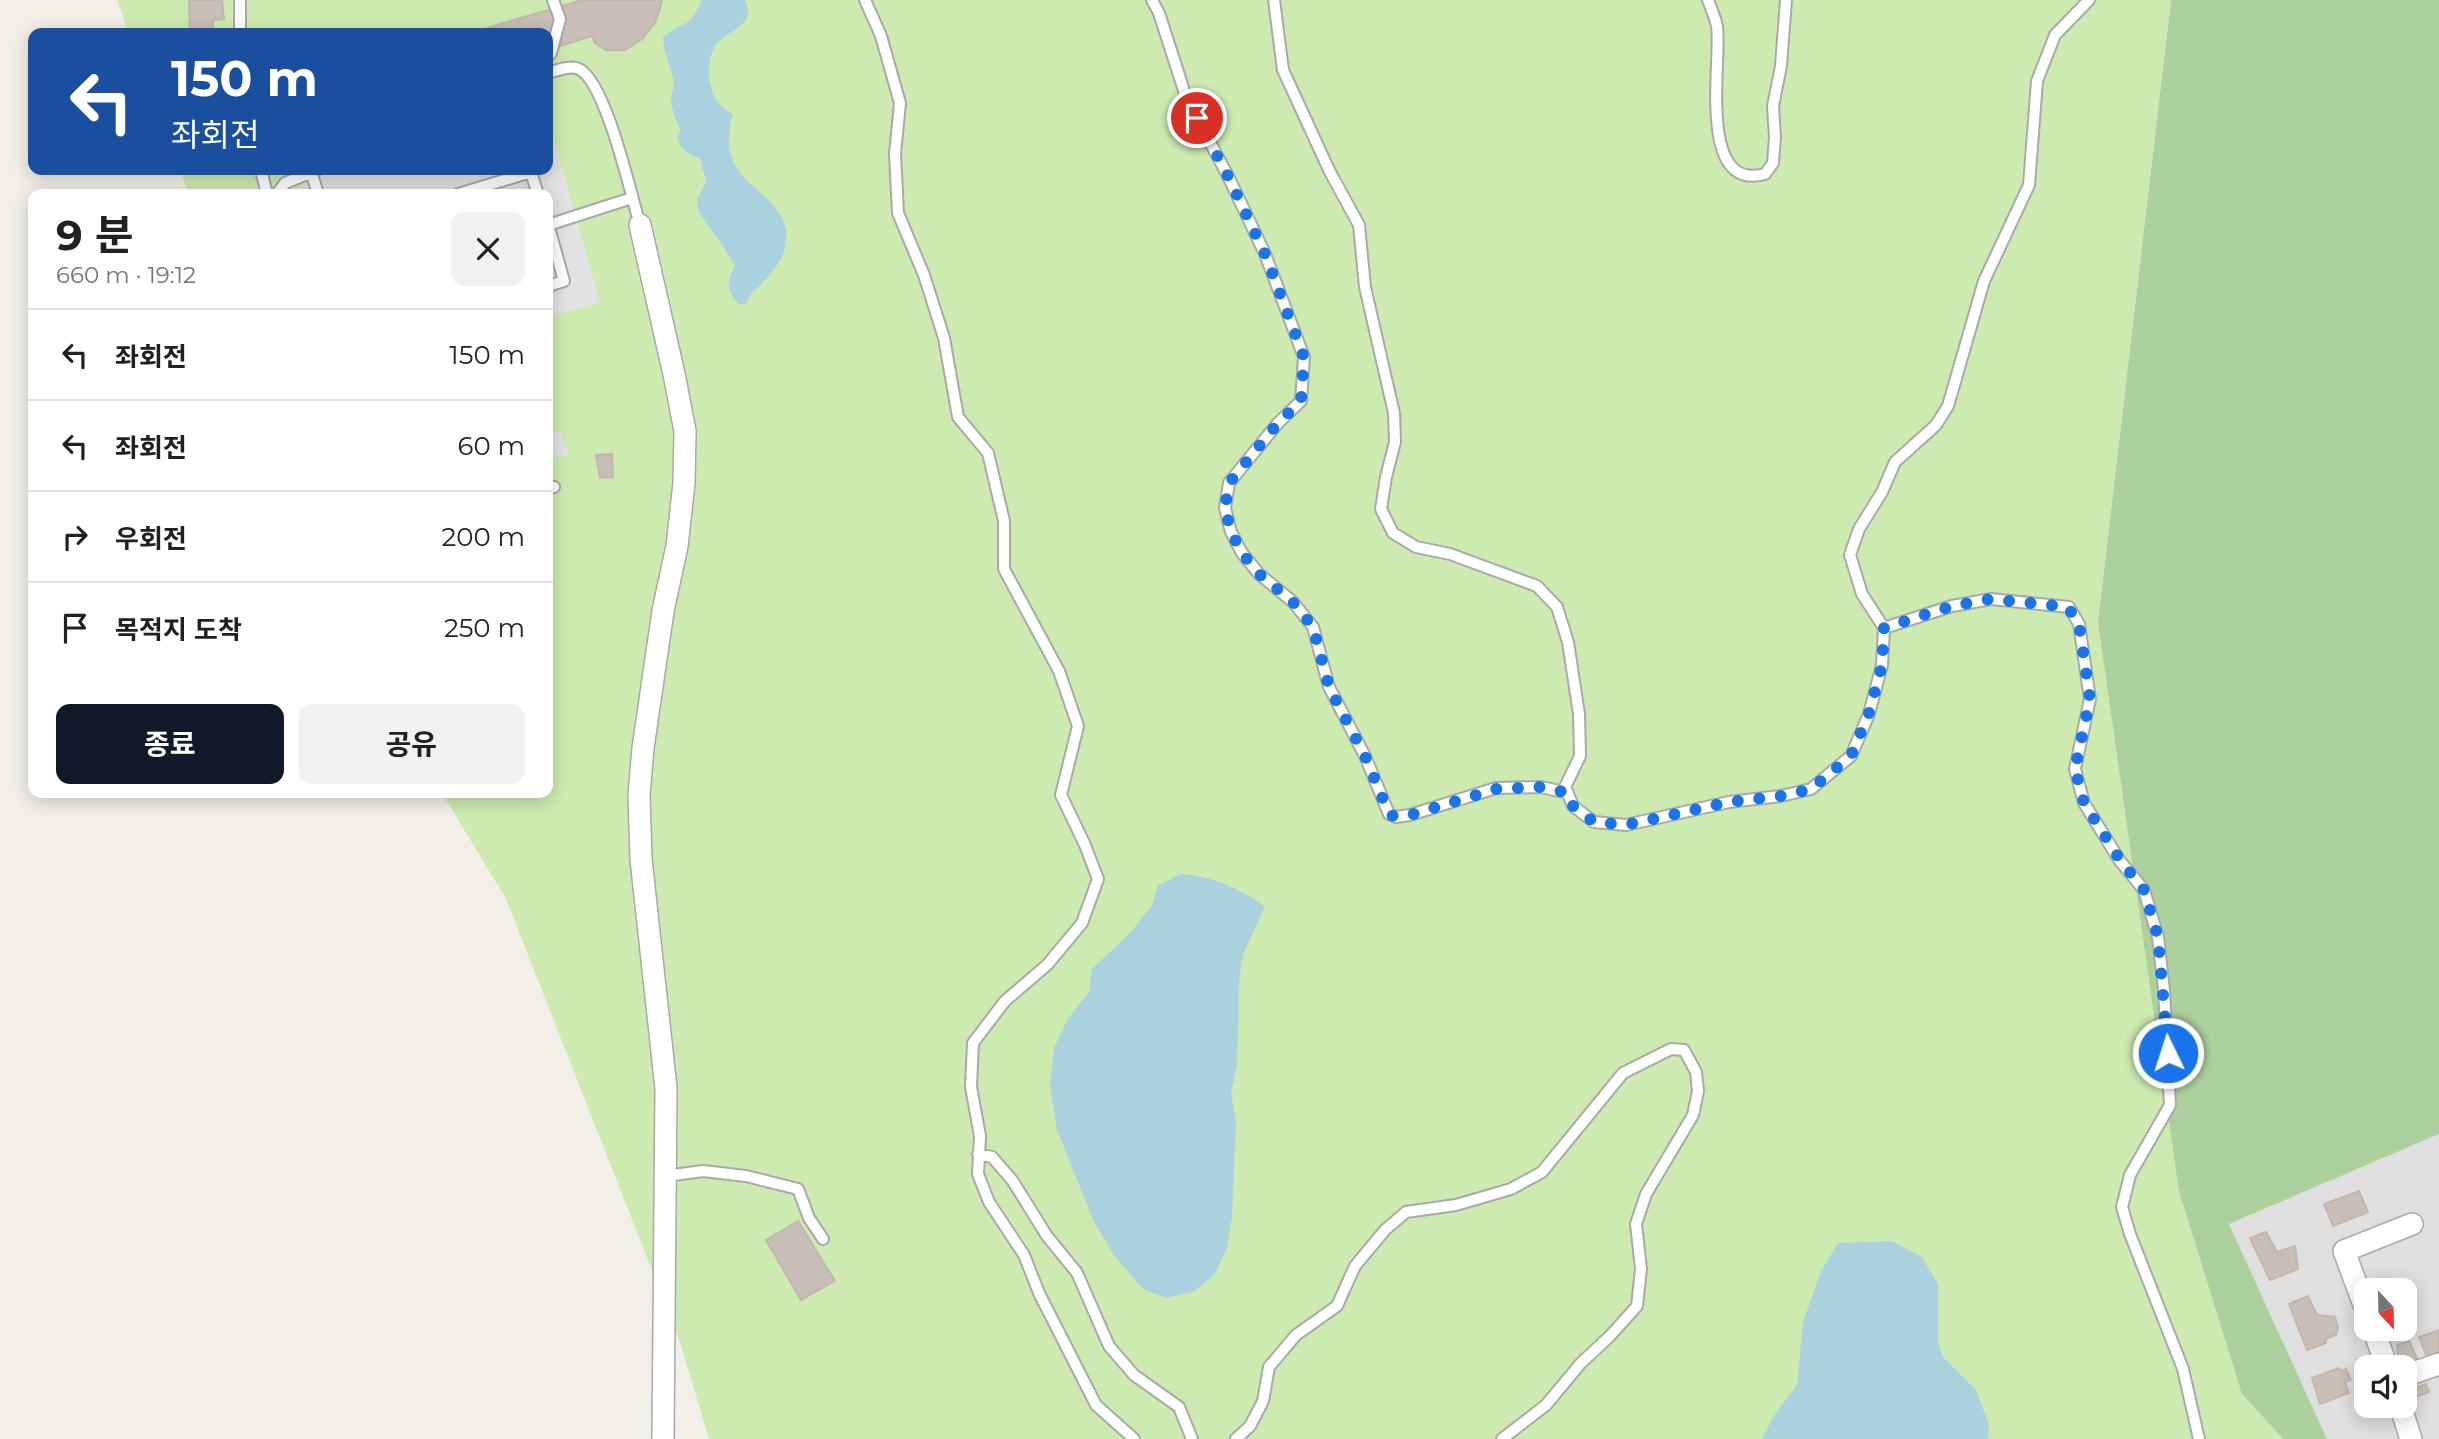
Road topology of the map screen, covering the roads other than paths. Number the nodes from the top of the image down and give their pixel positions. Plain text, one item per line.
1 (240, 0) edge
2 (552, 0) edge
3 (865, 0) edge
4 (1152, 0) edge
5 (1274, 0) edge
6 (1708, 0) edge
7 (1786, 0) edge
8 (2089, 0) edge
9 (240, 28) edge
10 (553, 45) edge
11 (553, 72) edge
12 (304, 175) edge
13 (518, 175) edge
14 (281, 189) edge
15 (473, 189) edge
16 (632, 198) junction
17 (553, 223) edge
18 (640, 225) joint
19 (553, 242) edge
20 (553, 284) edge
21 (1884, 628) junction
22 (1568, 793) junction
23 (978, 1154) junction
24 (666, 1176) junction
25 (2412, 1224) dead end
26 (823, 1239) dead end
27 (2354, 1278) edge
28 (2439, 1364) edge
29 (2417, 1372) edge
30 (2404, 1418) edge
31 (663, 1439) edge
32 (1134, 1439) edge
33 (1192, 1439) edge
34 (1236, 1439) edge
35 (1502, 1439) edge
36 (2199, 1439) edge
37 (2411, 1439) edge

1 - 9 lane
2 - 10 lane
3 - 23 lane
4 - 22 lane
5 - 22 lane
6 - 7 lane
8 - 21 lane
11 - 16 lane
12 - 14 lane
13 - 15 lane
16 - 17 lane
16 - 18 lane
18 - 24 street
19 - 20 lane
21 - 22 lane
21 - 36 lane
23 - 32 lane
23 - 33 lane
24 - 26 lane
24 - 31 street
25 - 27 street
28 - 29 street
30 - 37 street
34 - 35 lane

